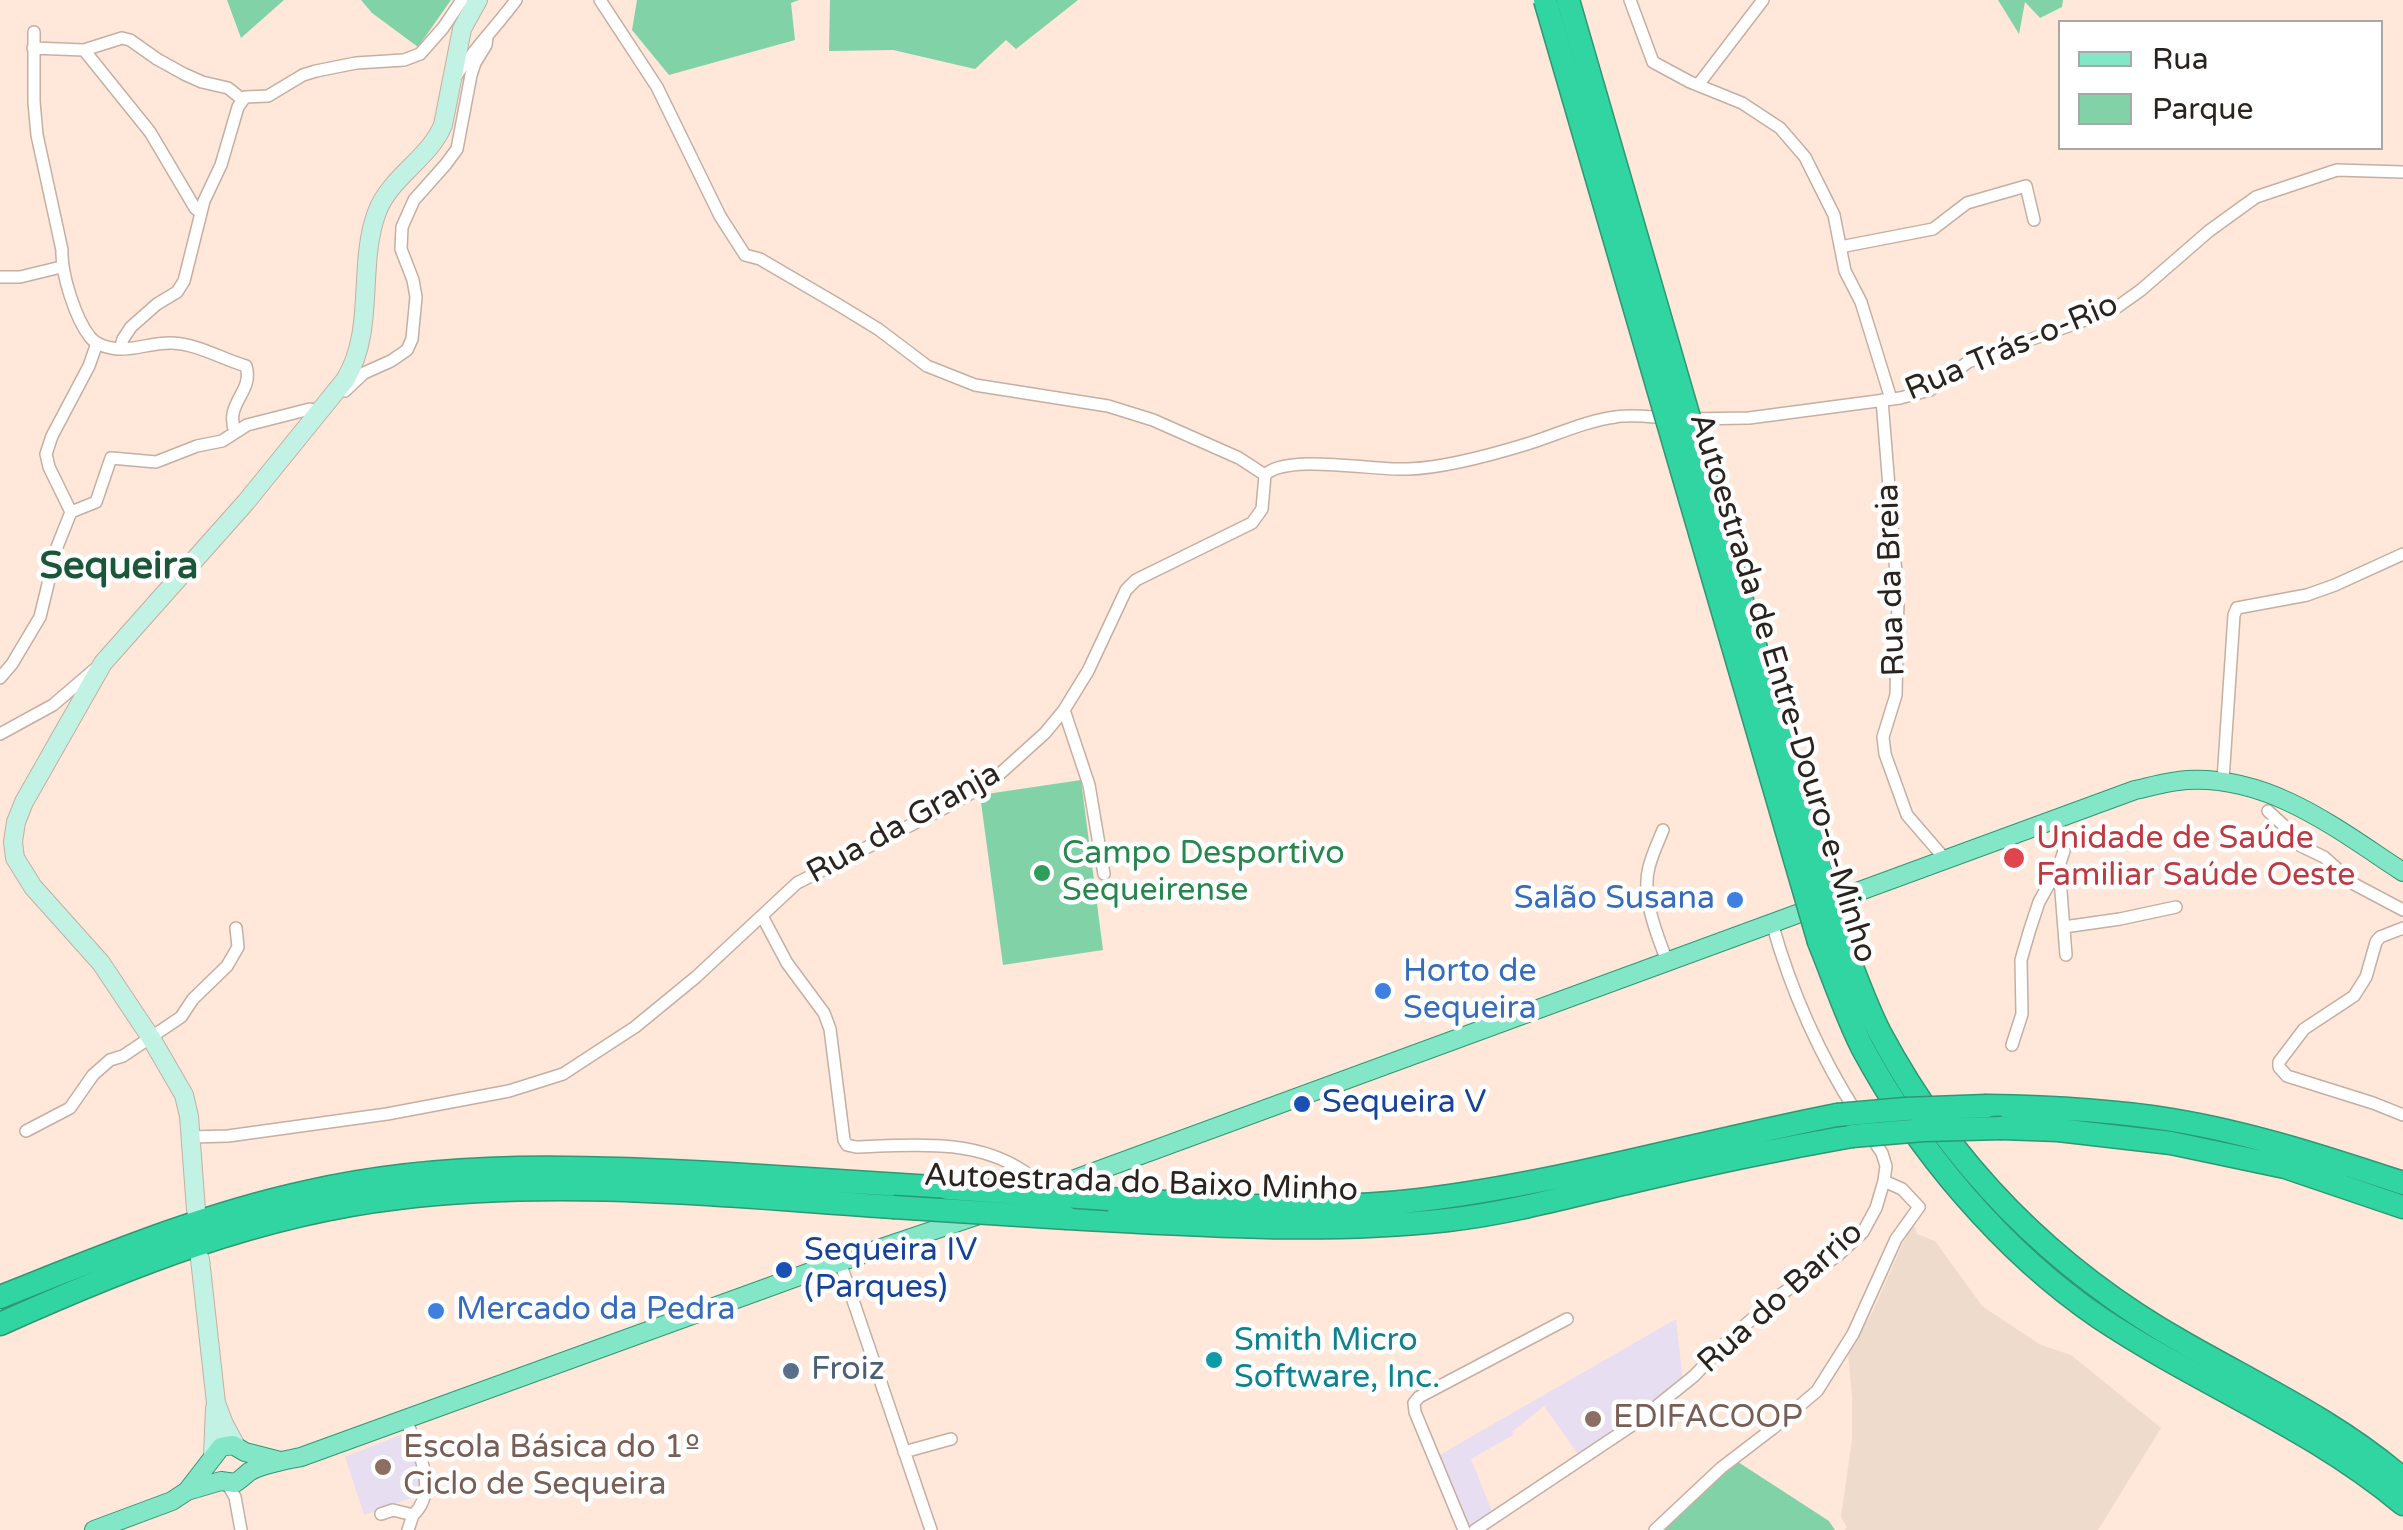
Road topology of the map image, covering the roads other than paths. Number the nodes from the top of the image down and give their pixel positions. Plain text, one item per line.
1 (462, 0) edge
2 (478, 0) edge
3 (516, 0) edge
4 (600, 0) edge
5 (1546, 0) edge
6 (1568, 0) edge
7 (1630, 0) edge
8 (1763, 0) edge
9 (34, 32) dead end
10 (487, 37) junction
11 (33, 48) junction
12 (84, 50) junction
13 (451, 84) junction
14 (1698, 85) junction
15 (243, 100) junction
16 (2403, 172) edge
17 (201, 213) junction
18 (2034, 220) dead end
19 (1840, 247) junction
20 (61, 267) junction
21 (0, 277) edge
22 (97, 343) junction
23 (120, 349) junction
24 (1887, 400) junction
25 (322, 409) junction
26 (235, 432) junction
27 (1265, 475) junction
28 (71, 512) junction
29 (2403, 554) edge
30 (104, 663) junction
31 (0, 678) edge
32 (53, 705) junction
33 (1064, 710) junction
34 (74, 712) junction
35 (0, 734) edge
36 (2223, 780) junction
37 (2268, 812) dead end
38 (2055, 820) junction
39 (1663, 830) dead end
40 (1944, 859) junction
41 (2059, 866) junction
42 (2403, 872) edge
43 (1104, 874) dead end
44 (2176, 907) dead end
45 (2403, 910) edge
46 (762, 916) junction
47 (1772, 923) junction
48 (236, 928) dead end
49 (2064, 928) junction
50 (2403, 928) edge
51 (1829, 938) junction
52 (2066, 955) dead end
53 (1667, 961) junction
54 (151, 1038) junction
55 (2012, 1045) dead end
56 (2403, 1115) edge
57 (26, 1131) dead end
58 (190, 1137) junction
59 (1025, 1172) dead end
60 (1884, 1182) junction
61 (2403, 1183) edge
62 (2403, 1207) edge
63 (196, 1210) dead end
64 (200, 1258) dead end
65 (840, 1262) junction
66 (0, 1297) edge
67 (1567, 1319) dead end
68 (0, 1324) edge
69 (216, 1403) junction
70 (406, 1420) junction
71 (951, 1439) dead end
72 (241, 1449) junction
73 (904, 1452) junction
74 (212, 1458) junction
75 (280, 1460) junction
76 (2403, 1479) edge
77 (234, 1483) junction
78 (187, 1491) junction
79 (2403, 1504) edge
80 (381, 1514) dead end
81 (412, 1514) junction
82 (94, 1530) edge
83 (241, 1530) edge
84 (408, 1530) edge
85 (931, 1530) edge
86 (1464, 1530) edge
87 (1476, 1530) edge
88 (1654, 1530) edge

1 - 15 street
2 - 13 street
3 - 10 street
4 - 27 street
5 - 51 highway, Autoestrada de Entre-Douro-e-Minho, bridge
6 - 51 highway, Autoestrada de Entre-Douro-e-Minho, bridge
7 - 14 street, Rua da Breia
8 - 14 street
9 - 11 street
10 - 13 street
10 - 25 street
11 - 12 street
11 - 20 street
12 - 15 street
12 - 17 street
13 - 25 street
14 - 19 street, Rua da Breia
15 - 17 street
16 - 24 street, Rua Trás-o-Rio
17 - 23 street
18 - 19 street
19 - 24 street, Rua da Breia
20 - 21 street
20 - 22 street
22 - 23 street
22 - 28 street
23 - 26 street
24 - 27 street, Rua Trás-o-Rio
24 - 40 street, Rua da Breia
25 - 26 street
25 - 30 street
26 - 28 street
27 - 33 street, Rua da Granja
28 - 31 street
29 - 36 street
30 - 32 street
30 - 34 street
32 - 34 street
32 - 35 street
33 - 43 street
33 - 46 street, Rua da Granja
34 - 54 street
36 - 38 main road
36 - 42 main road
37 - 45 street
38 - 40 main road
38 - 41 street
39 - 53 street
40 - 47 main road
41 - 49 street
41 - 55 street
44 - 49 street
46 - 58 street, Rua da Granja
46 - 59 street
47 - 53 main road
47 - 60 street
48 - 54 street
49 - 52 street
50 - 56 street
51 - 76 highway, Autoestrada de Entre-Douro-e-Minho
51 - 79 highway, Autoestrada de Entre-Douro-e-Minho
53 - 65 main road
54 - 57 street
54 - 58 street
58 - 63 street
60 - 87 street, Rua do Barrio
60 - 88 street
61 - 66 highway, Autoestrada do Baixo Minho, bridge
62 - 68 highway, Autoestrada do Baixo Minho, bridge
64 - 69 street
65 - 70 main road
65 - 73 street
67 - 86 street
69 - 72 street
69 - 74 street
70 - 75 main road
70 - 81 street
71 - 73 street
72 - 74 main road
72 - 75 main road
72 - 77 main road
73 - 85 street
74 - 77 main road
74 - 78 main road
75 - 77 main road
77 - 78 main road
77 - 83 street
78 - 82 main road
80 - 81 street
81 - 84 street

